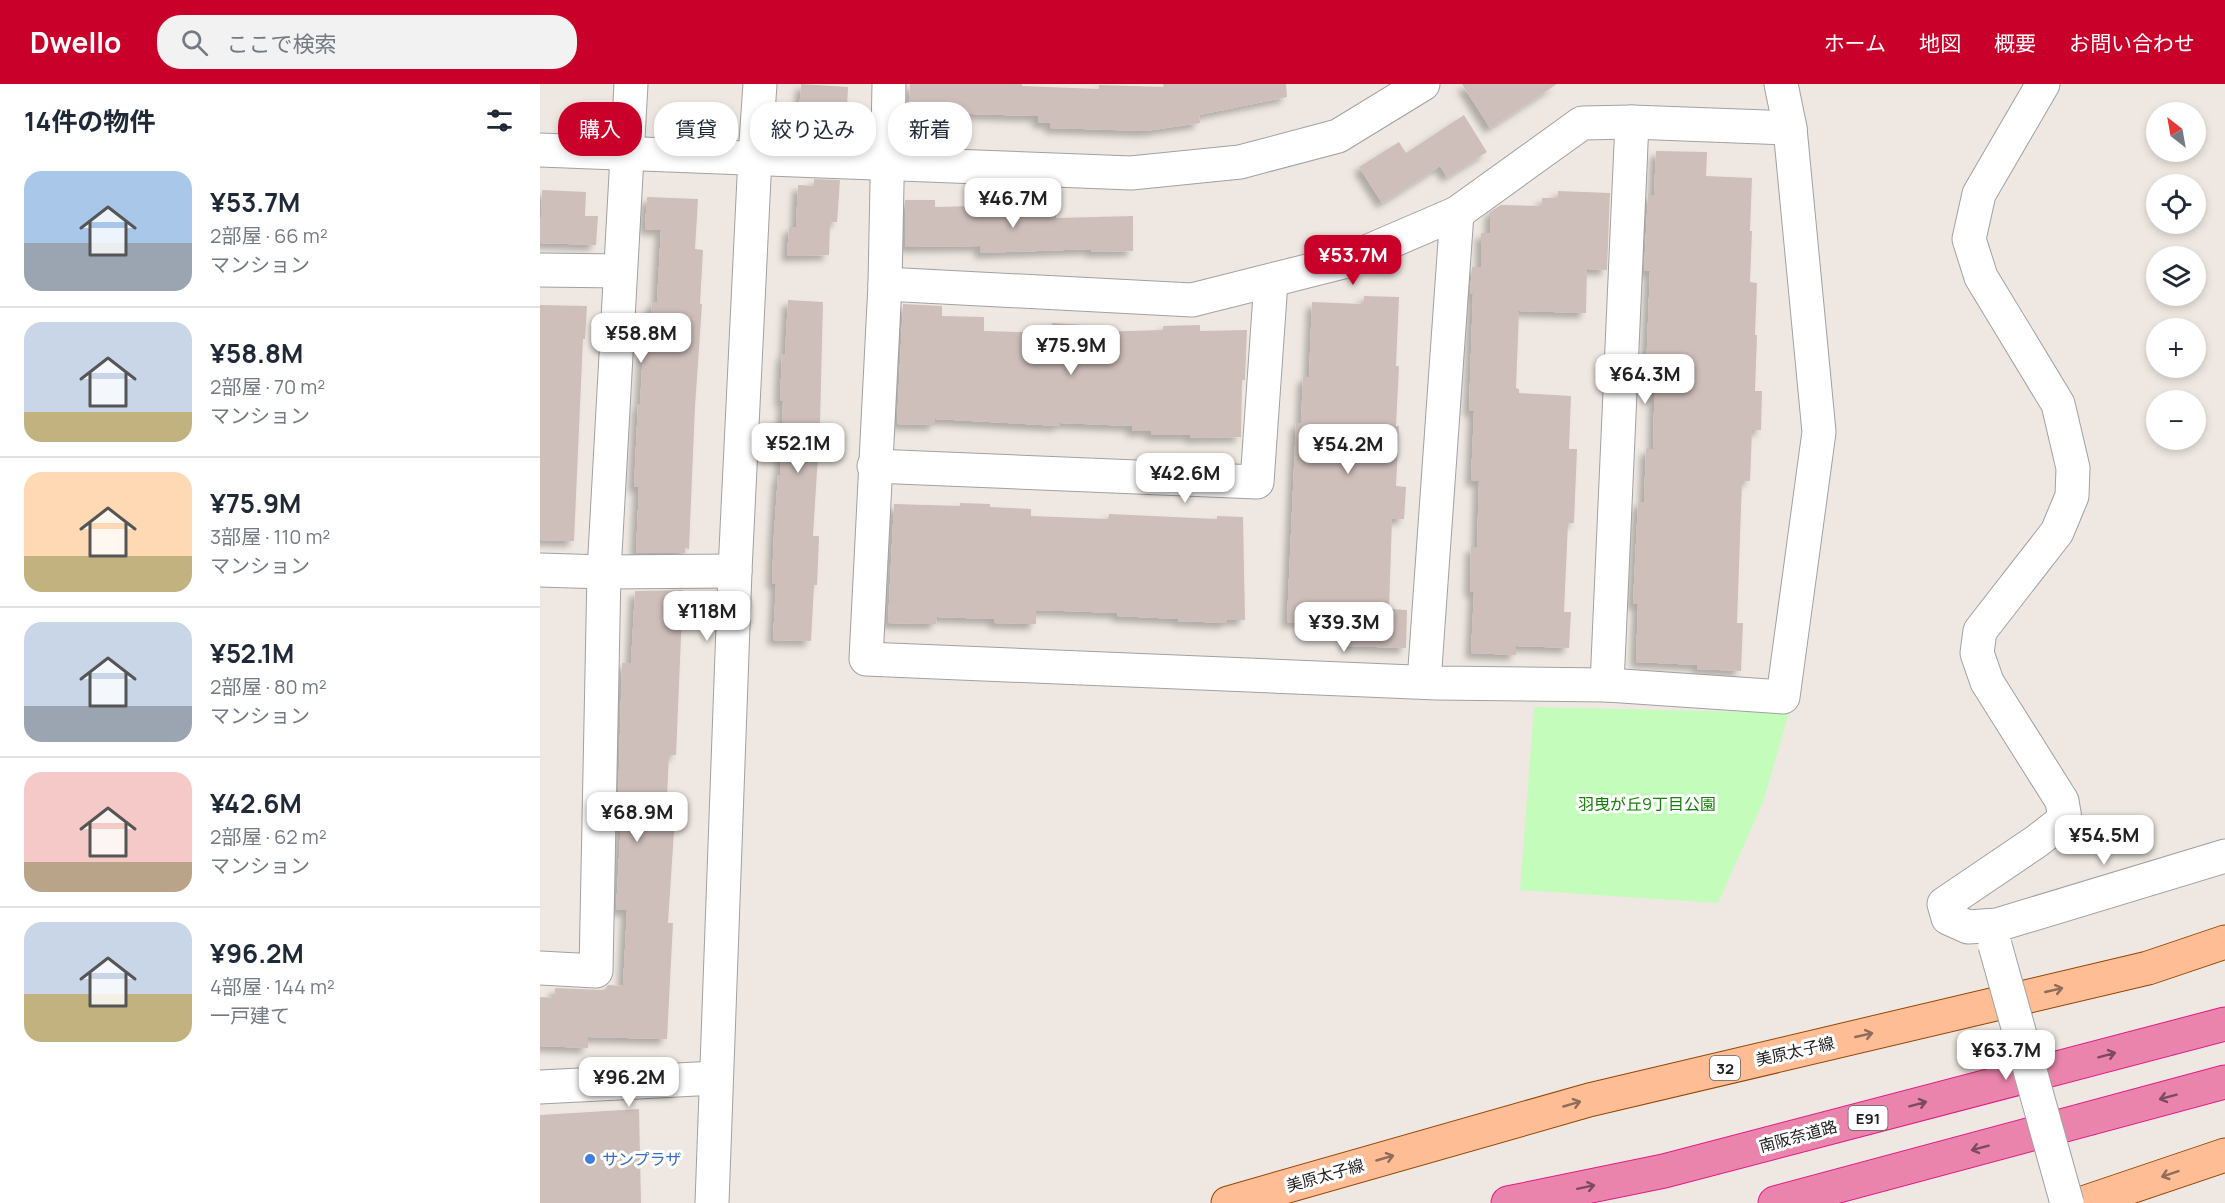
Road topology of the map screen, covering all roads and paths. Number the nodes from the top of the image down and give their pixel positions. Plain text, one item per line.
1 (631, 84) edge
2 (760, 84) edge
3 (889, 84) edge
4 (1423, 84) edge
5 (1781, 84) edge
6 (2043, 84) edge
7 (630, 102) edge
8 (1632, 122) junction
9 (1790, 128) junction
10 (540, 150) edge
11 (558, 151) edge
12 (642, 154) edge
13 (627, 156) edge
14 (755, 158) junction
15 (887, 165) junction
16 (1457, 213) junction
17 (540, 270) edge
18 (620, 272) junction
19 (1271, 281) junction
20 (885, 284) junction
21 (874, 466) junction
22 (540, 570) edge
23 (735, 571) junction
24 (604, 572) junction
25 (1424, 682) junction
26 (1607, 685) junction
27 (2225, 856) edge
28 (1996, 935) junction
29 (2225, 942) edge
30 (540, 968) edge
31 (2225, 1024) edge
32 (716, 1078) junction
33 (2225, 1082) edge
34 (540, 1088) edge
35 (2225, 1155) edge
36 (712, 1203) edge
37 (1228, 1203) edge
38 (1508, 1203) edge
39 (1775, 1203) edge
40 (2067, 1203) edge
41 (2083, 1203) edge

1 - 7 street
2 - 14 street
3 - 15 street
4 - 15 street
5 - 9 street
6 - 28 street
8 - 9 street
8 - 16 street
8 - 26 street
9 - 26 street
10 - 11 street
12 - 14 street
13 - 18 street
14 - 15 street
14 - 23 street
15 - 20 street
16 - 19 street
16 - 25 street
17 - 18 street
18 - 24 street
19 - 20 street
19 - 21 street
20 - 21 street
21 - 25 street
22 - 24 street
23 - 24 street
23 - 32 street
24 - 30 street
25 - 26 street
27 - 28 street
28 - 40 street, bridge
37 -> 29 main road, 美原太子線 / 32
38 -> 31 highway, 南阪奈道路 / E91
32 - 34 street
32 - 36 street
33 -> 39 highway
35 -> 41 main road

